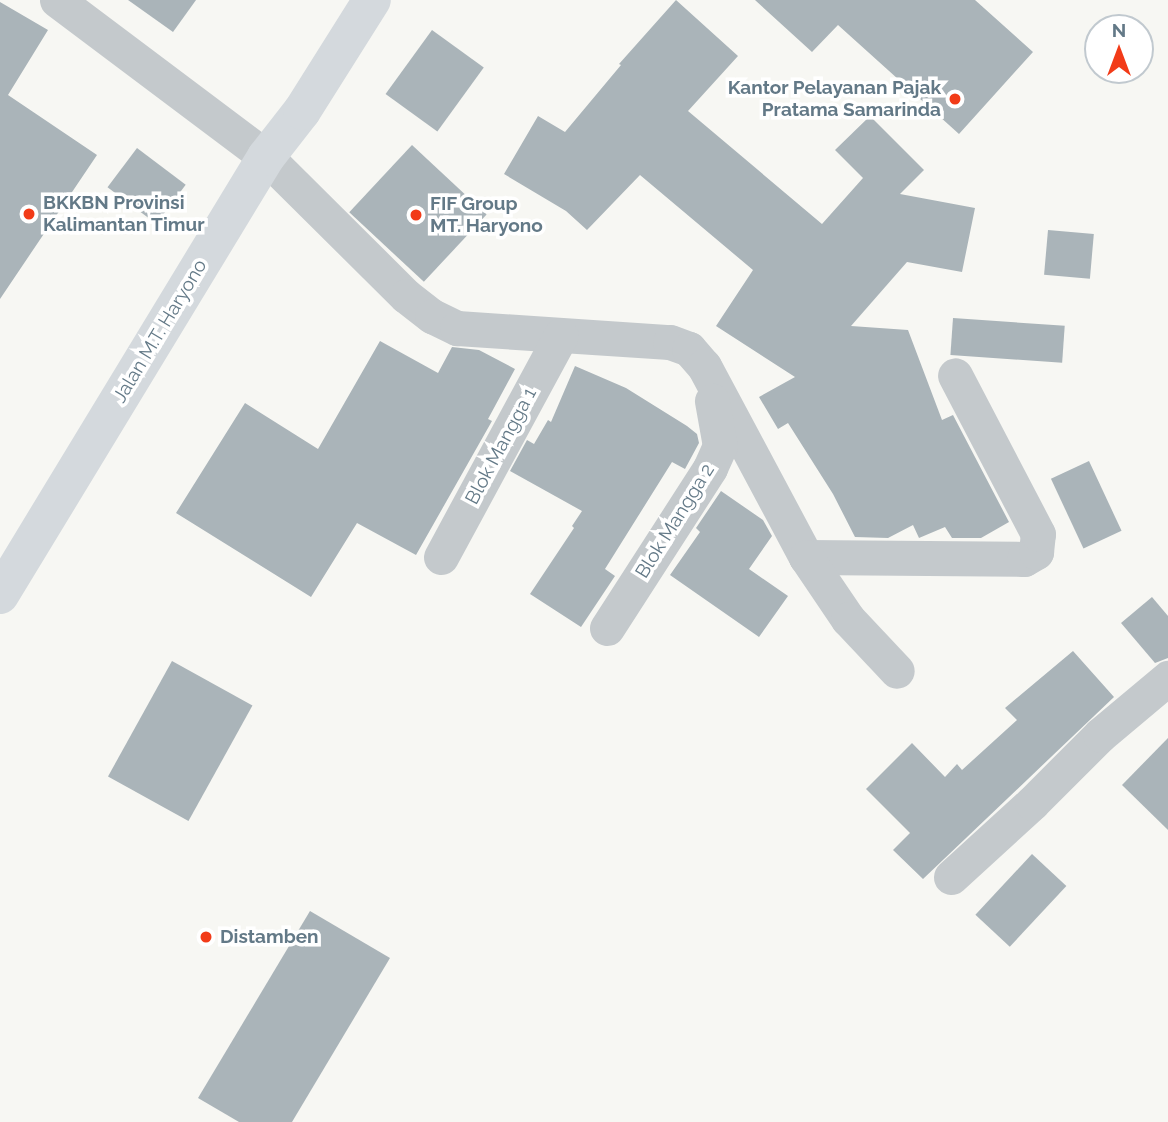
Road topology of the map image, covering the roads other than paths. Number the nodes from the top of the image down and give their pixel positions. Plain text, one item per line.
1 (57, 0) edge
2 (372, 0) edge
3 (266, 157) junction
4 (561, 335) junction
5 (704, 366) junction
6 (955, 375) dead end
7 (441, 557) dead end
8 (806, 557) junction
9 (0, 595) edge
10 (607, 628) dead end
11 (897, 671) dead end
12 (1168, 678) edge
13 (951, 877) dead end

1 - 3 street
2 - 3 main road, Jalan M.T. Haryono
3 - 4 street
3 - 9 main road, Jalan M.T. Haryono
4 - 5 street
4 - 7 street, Blok Mangga 1
5 - 8 street
5 - 10 street, Blok Mangga 2
6 - 8 street
8 - 11 street
12 - 13 street

